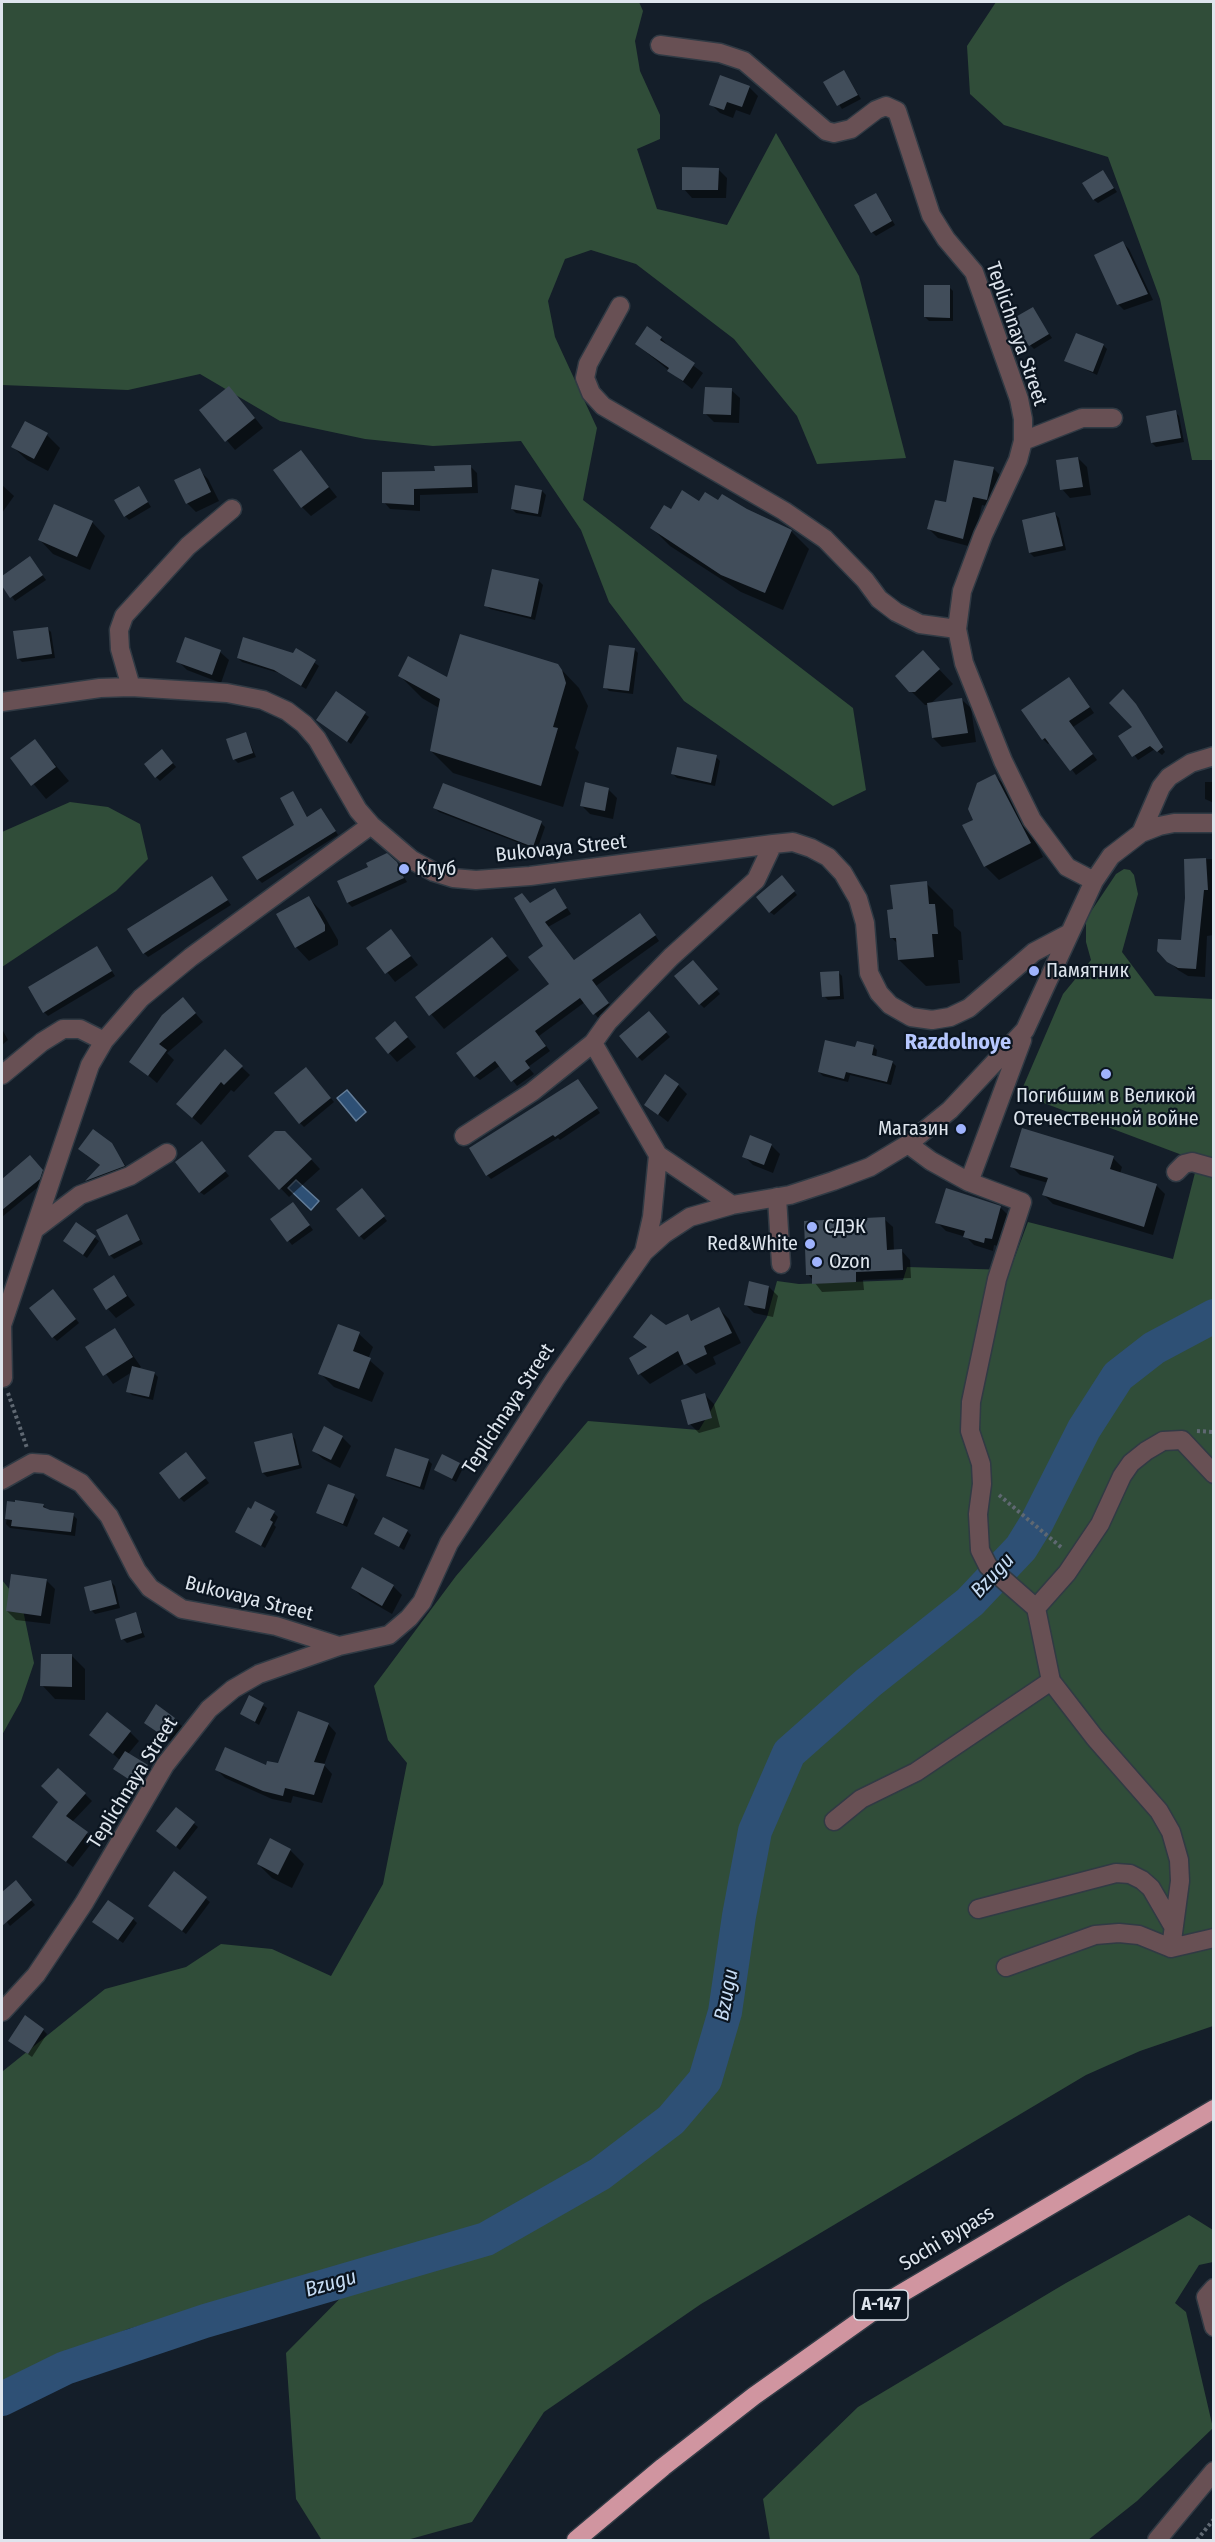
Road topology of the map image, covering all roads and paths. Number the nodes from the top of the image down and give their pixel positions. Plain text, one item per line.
1 (660, 45) dead end
2 (620, 306) dead end
3 (1113, 418) dead end
4 (1023, 441) junction
5 (232, 509) dead end
6 (957, 629) junction
7 (131, 687) junction
8 (2, 702) edge
9 (1214, 756) edge
10 (1214, 823) edge
11 (371, 825) junction
12 (1141, 833) junction
13 (772, 844) junction
14 (1094, 881) junction
15 (1068, 934) junction
16 (1025, 1030) junction
17 (104, 1041) junction
18 (592, 1043) junction
19 (2, 1075) edge
20 (464, 1136) dead end
21 (908, 1144) junction
22 (167, 1153) dead end
23 (658, 1155) junction
24 (1214, 1168) edge
25 (1176, 1172) dead end
26 (969, 1182) junction
27 (777, 1197) junction
28 (732, 1205) junction
29 (35, 1229) junction
30 (644, 1252) junction
31 (781, 1264) dead end
32 (3, 1378) joint
33 (32, 1463) junction
34 (1214, 1474) edge
35 (2, 1480) edge
36 (982, 1484) junction
37 (1077, 1559) junction
38 (1036, 1608) junction
39 (339, 1646) junction
40 (1051, 1681) junction
41 (834, 1821) dead end
42 (978, 1909) dead end
43 (1173, 1926) junction
44 (1214, 1938) edge
45 (1171, 1948) junction
46 (1006, 1967) dead end
47 (2, 2012) edge
48 (1214, 2109) edge
49 (1214, 2288) edge
50 (1214, 2327) edge
51 (1214, 2471) edge
52 (1214, 2519) edge
53 (576, 2541) edge
54 (1156, 2541) edge
55 (1197, 2541) edge

1 - 4 street, Teplichnaya Street
2 - 6 street
3 - 4 street
4 - 6 street, Teplichnaya Street
5 - 7 street
6 - 14 street, Teplichnaya Street
7 - 8 street, Bukovaya Street
7 - 11 street, Bukovaya Street
9 - 12 street
10 - 12 street, Teplichnaya Street
11 - 13 street, Bukovaya Street
11 - 17 street
12 - 14 street, Teplichnaya Street
13 - 15 street, Bukovaya Street
13 - 18 street
14 - 15 street, Teplichnaya Street
15 - 16 street, Teplichnaya Street
16 - 21 street, Teplichnaya Street
16 - 26 street
17 - 19 street
17 - 29 street
18 - 20 street
18 - 23 street
21 - 26 street
21 - 27 street, Teplichnaya Street
22 - 29 street
23 - 28 street
23 - 30 street
24 - 25 street
26 - 36 street
27 - 28 street, Teplichnaya Street
27 - 31 street
28 - 30 street, Teplichnaya Street
29 - 32 street
30 - 39 street, Teplichnaya Street
32 - 33 path
33 - 35 street
33 - 39 street, Bukovaya Street
34 - 37 street
36 - 37 path
36 - 38 street
37 - 38 street
38 - 40 street
39 - 47 street, Teplichnaya Street
40 - 41 street
40 - 43 street
42 - 43 street
43 - 45 street
44 - 45 street
45 - 46 street
48 - 53 highway, Sochi Bypass / А-147
49 - 50 street
51 - 54 street
52 - 55 path

